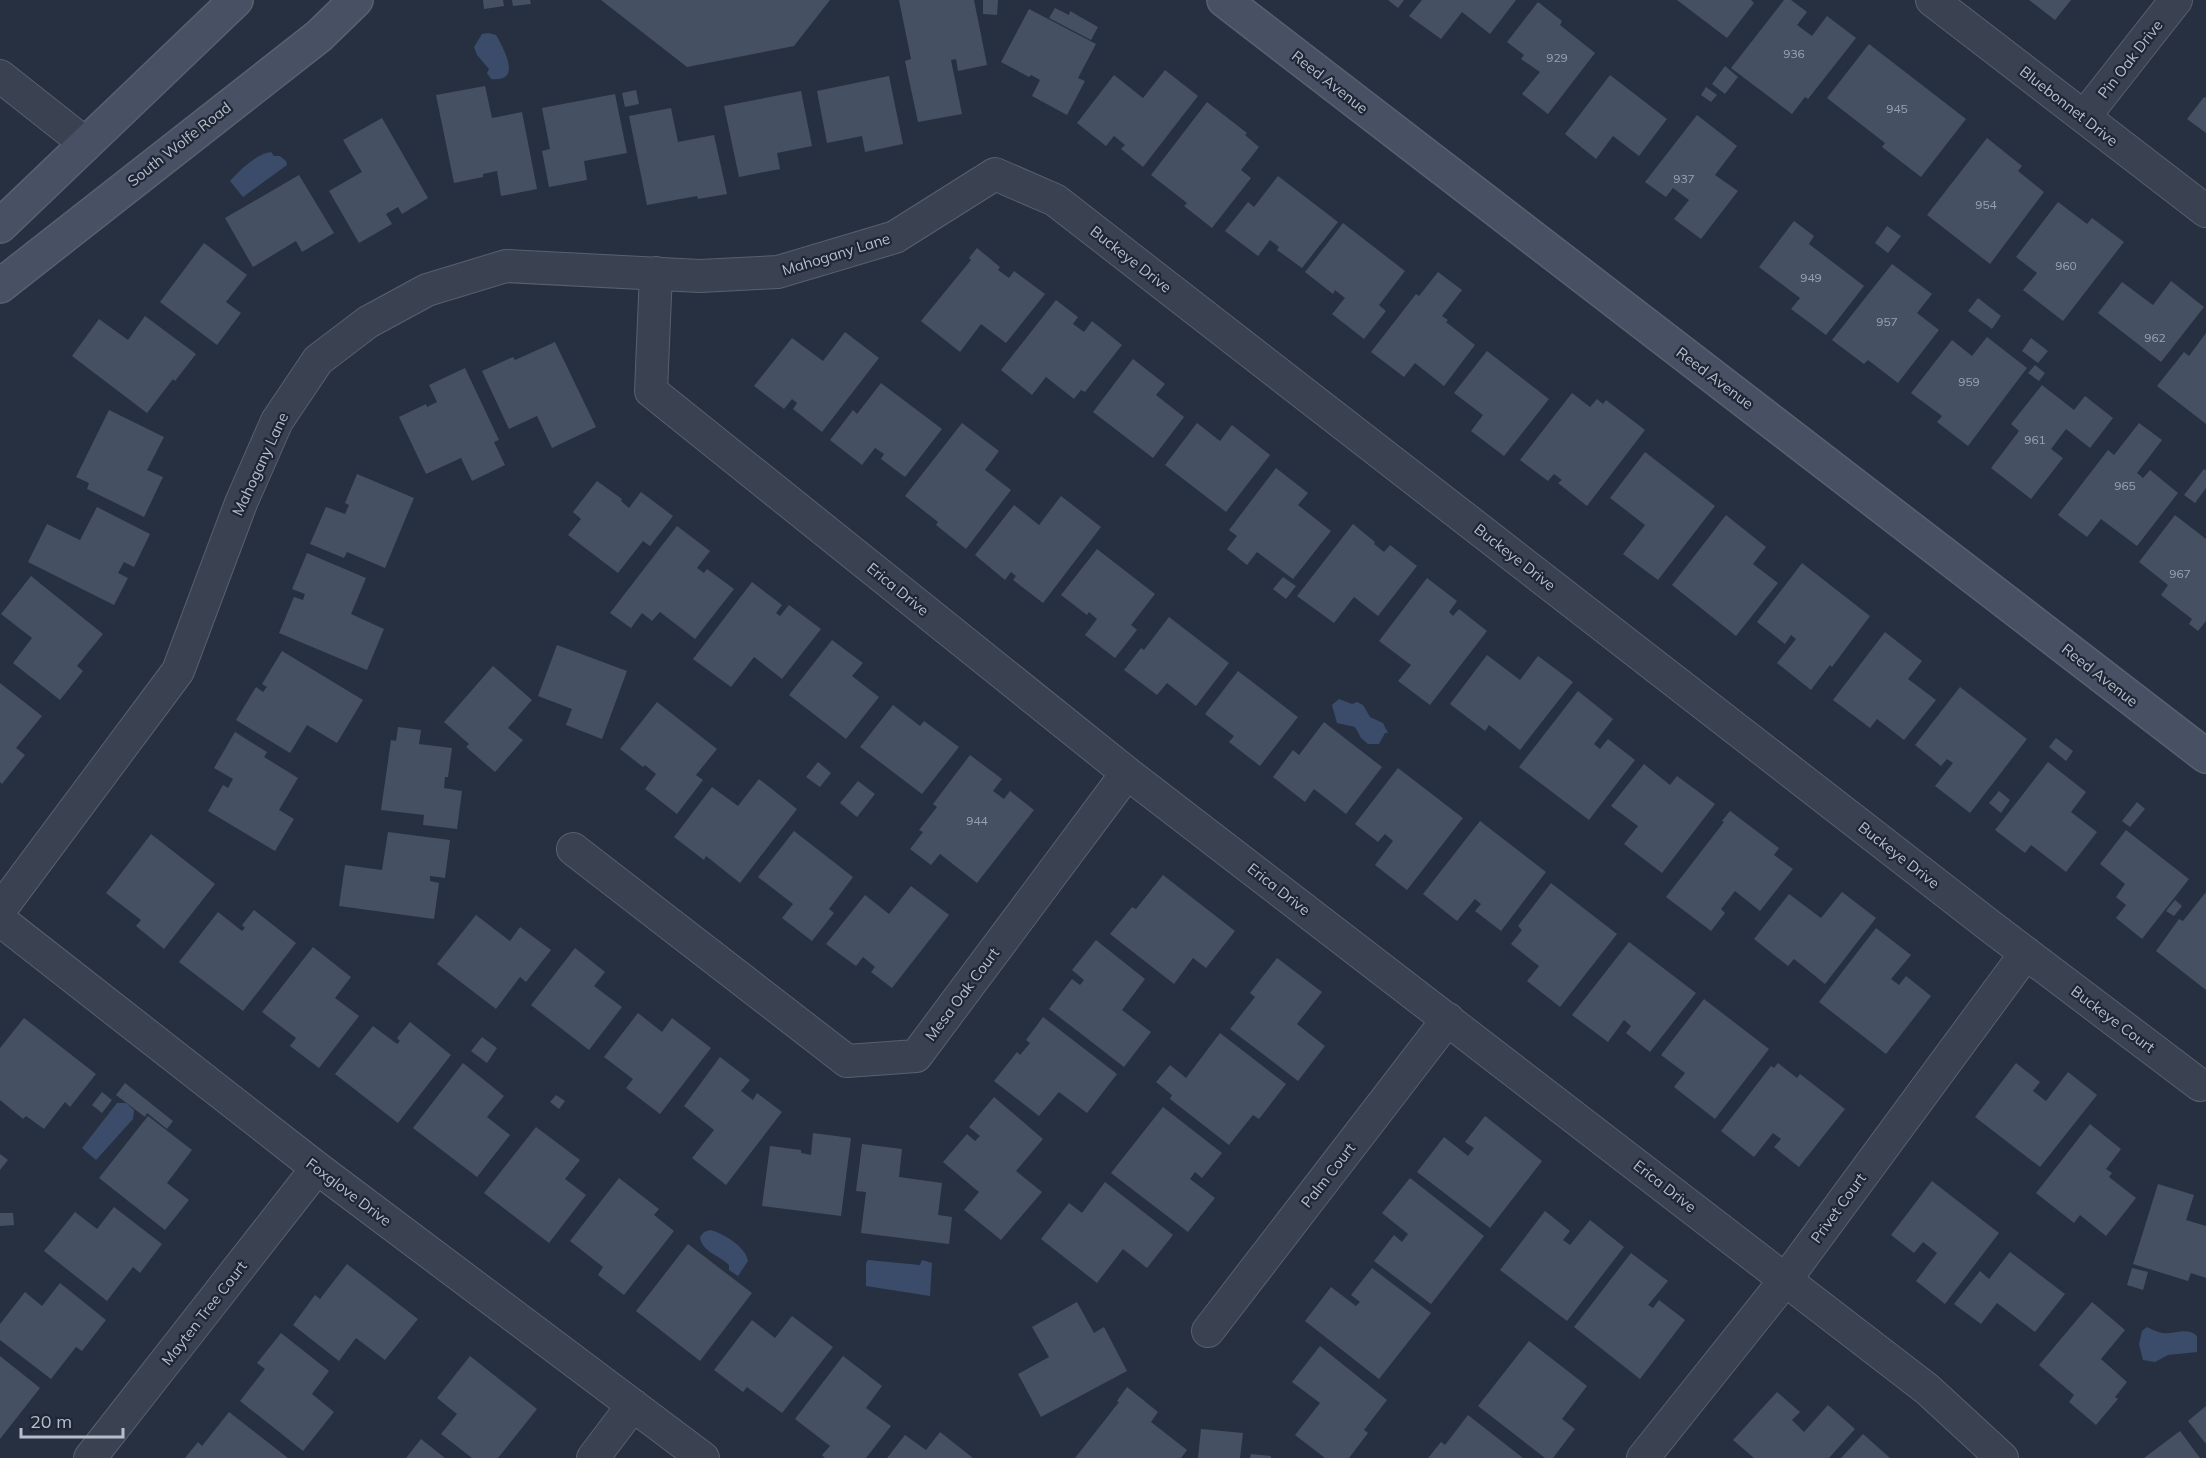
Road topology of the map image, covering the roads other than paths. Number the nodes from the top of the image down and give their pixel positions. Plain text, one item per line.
1 (236, 0) edge
2 (356, 0) edge
3 (1224, 0) edge
4 (1932, 0) edge
5 (2176, 0) edge
6 (0, 76) edge
7 (2084, 117) junction
8 (86, 144) junction
9 (995, 174) joint
10 (2206, 211) edge
11 (0, 226) edge
12 (657, 273) junction
13 (0, 286) edge
14 (2206, 756) edge
15 (1127, 773) junction
16 (573, 849) dead end
17 (0, 910) edge
18 (0, 920) edge
19 (2026, 953) junction
20 (1448, 1019) junction
21 (2200, 1085) dead end
22 (317, 1167) junction
23 (1786, 1279) junction
24 (1208, 1331) dead end
25 (633, 1405) junction
26 (90, 1458) edge
27 (593, 1458) edge
28 (703, 1458) edge
29 (1643, 1458) edge
30 (2002, 1458) edge

1 - 8 main road
2 - 13 main road, South Wolfe Road
3 - 14 main road, Reed Avenue
4 - 7 street, Bluebonnet Drive
5 - 7 street, Pin Oak Drive
6 - 8 street
7 - 10 street, Bluebonnet Drive
8 - 11 main road
9 - 12 street, Mahogany Lane
9 - 19 street, Buckeye Drive
12 - 15 street, Erica Drive
12 - 17 street, Mahogany Lane
15 - 16 street, Mesa Oak Court
15 - 20 street, Erica Drive
18 - 22 street, Foxglove Drive
19 - 21 street, Buckeye Court
19 - 23 street, Privet Court
20 - 23 street, Erica Drive
20 - 24 street, Palm Court
22 - 25 street, Foxglove Drive
22 - 26 street, Mayten Tree Court
23 - 29 street, Privet Court
23 - 30 street, Erica Drive
25 - 27 street
25 - 28 street, Foxglove Drive

